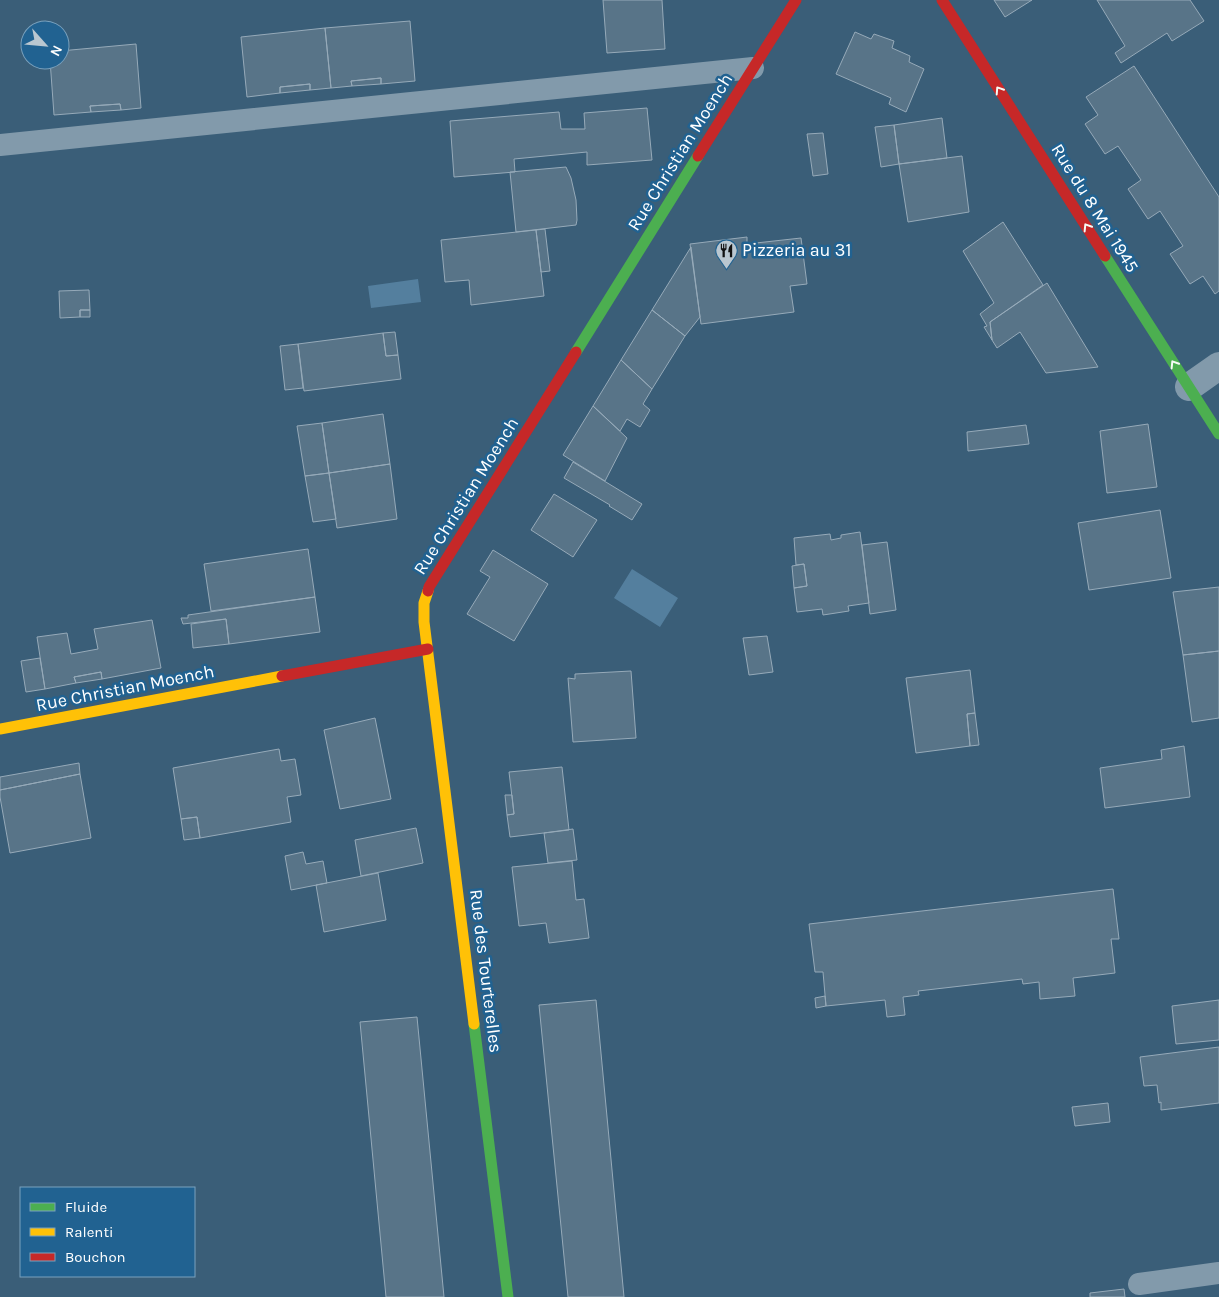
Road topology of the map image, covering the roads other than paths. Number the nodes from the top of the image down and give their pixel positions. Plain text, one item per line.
1 (796, 0) edge
2 (942, 0) edge
3 (753, 68) junction
4 (0, 144) edge
5 (1219, 366) edge
6 (1189, 388) junction
7 (1219, 434) edge
8 (428, 649) junction
9 (0, 729) edge
10 (1219, 1273) edge
11 (1140, 1284) dead end
12 (508, 1297) edge

1 - 3 street, Rue Christian Moench
6 -> 2 street, Rue du 8 Mai 1945
3 - 4 lane
3 - 8 street, Rue Christian Moench
5 - 6 street
6 - 7 street, Rue du 8 Mai 1945
8 - 9 street, Rue Christian Moench
8 - 12 street, Rue des Tourterelles
10 - 11 lane

